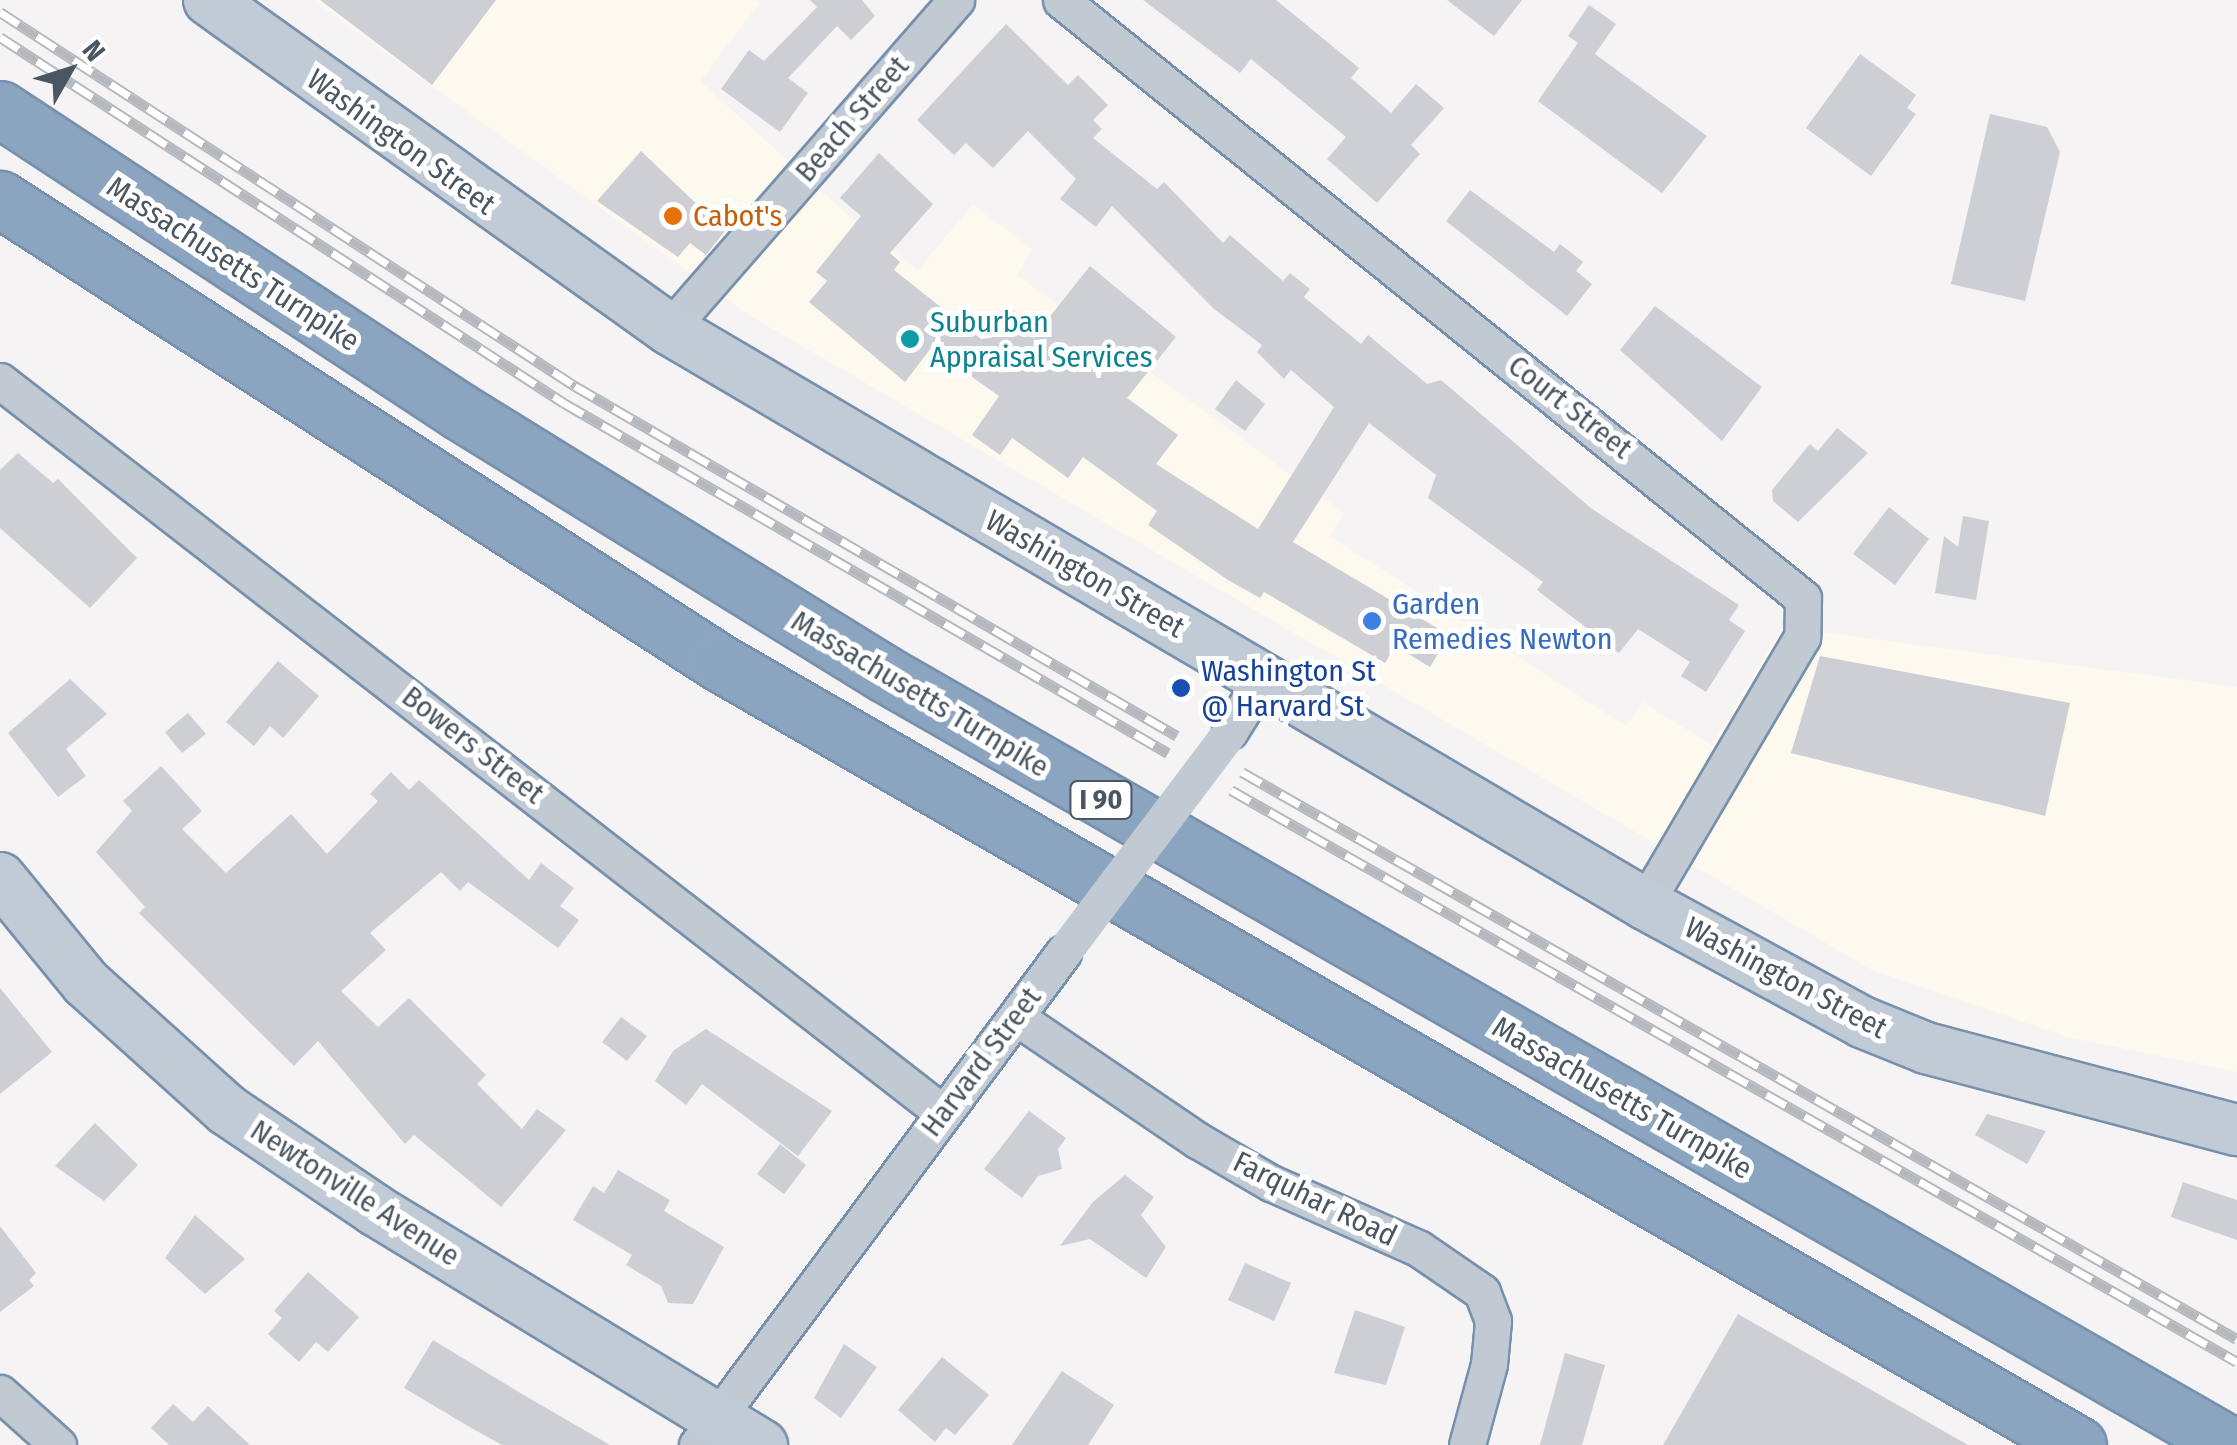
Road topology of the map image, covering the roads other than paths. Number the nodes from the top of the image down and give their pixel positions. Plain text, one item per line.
1 (209, 0) edge
2 (956, 0) edge
3 (1061, 0) edge
4 (0, 109) edge
5 (0, 198) edge
6 (669, 329) junction
7 (0, 381) edge
8 (1263, 678) junction
9 (0, 878) edge
10 (1645, 904) junction
11 (1016, 1016) junction
12 (943, 1113) junction
13 (2237, 1130) edge
14 (0, 1392) edge
15 (707, 1431) edge
16 (58, 1445) edge
17 (762, 1445) edge
18 (1467, 1445) edge
19 (2078, 1445) edge
20 (2230, 1445) edge

1 - 6 main road, Washington Street
2 - 6 street, Beach Street
3 - 10 street, Court Street
4 - 20 highway, Massachusetts Turnpike / I 90
5 - 19 highway, I 90
6 - 8 main road, Washington Street
7 - 12 street, Bowers Street
8 - 10 main road, Washington Street
8 - 11 street, Harvard Street, bridge
9 - 15 main road, Newtonville Avenue
10 - 13 main road, Washington Street
11 - 12 street, Harvard Street
11 - 18 street, Farquhar Road
12 - 15 street, Harvard Street
14 - 16 street
15 - 17 main road, Newtonville Avenue

